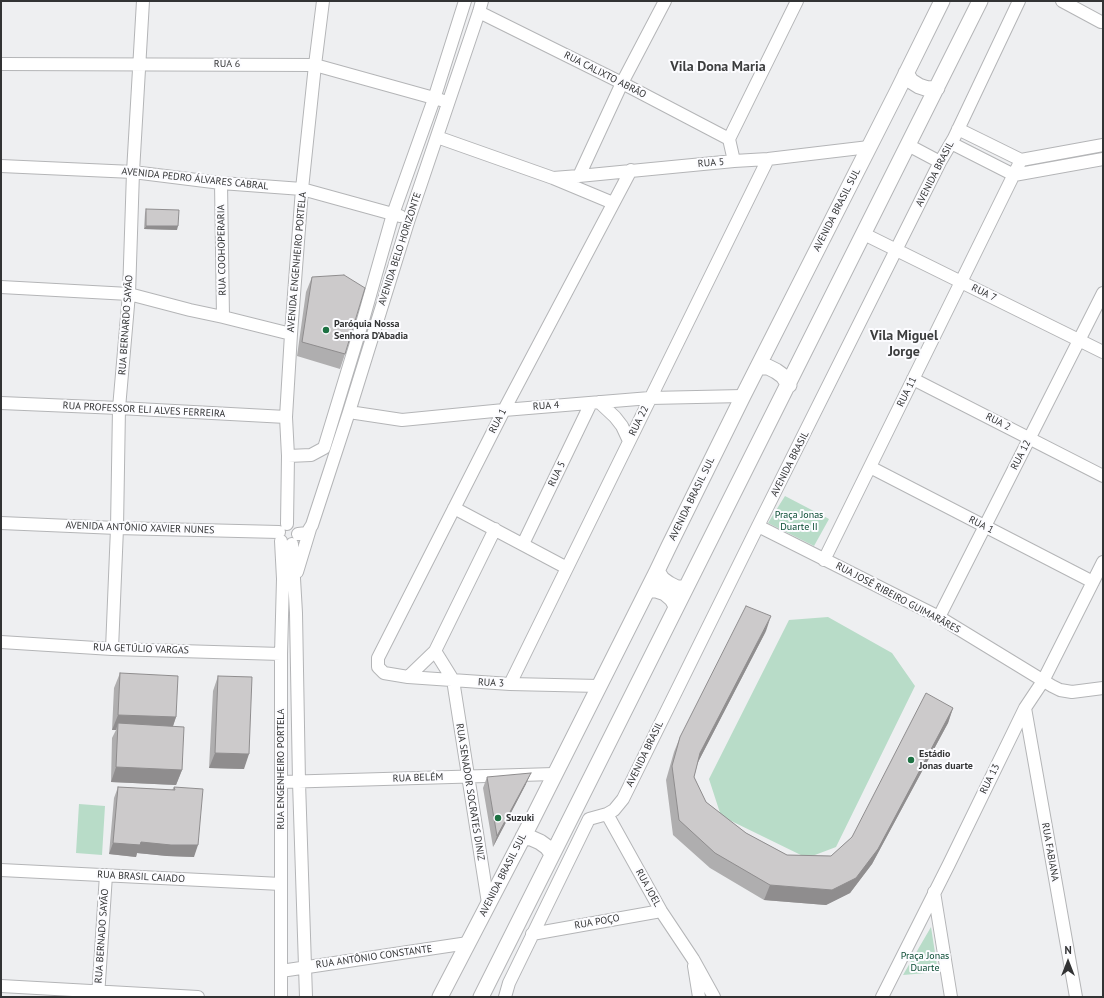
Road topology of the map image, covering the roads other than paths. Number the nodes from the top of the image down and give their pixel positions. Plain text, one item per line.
1 (143, 1) edge
2 (323, 1) edge
3 (465, 1) edge
4 (665, 1) edge
5 (797, 1) edge
6 (942, 1) edge
7 (980, 1) edge
8 (1019, 1) edge
9 (1062, 1) edge
10 (481, 6) edge
11 (1101, 22) dead end
12 (1, 64) edge
13 (140, 64) junction
14 (315, 65) junction
15 (906, 73) junction
16 (622, 83) junction
17 (937, 88) junction
18 (898, 90) junction
19 (434, 99) junction
20 (448, 102) junction
21 (927, 108) junction
22 (958, 128) junction
23 (437, 137) junction
24 (729, 139) junction
25 (951, 143) junction
26 (908, 145) junction
27 (1103, 145) edge
28 (869, 147) junction
29 (768, 159) junction
30 (1103, 159) edge
31 (1021, 160) junction
32 (734, 161) junction
33 (940, 162) junction
34 (1, 166) edge
35 (631, 170) junction
36 (133, 172) junction
37 (1014, 175) junction
38 (579, 176) junction
39 (553, 178) junction
40 (221, 183) junction
41 (302, 188) junction
42 (613, 203) junction
43 (393, 214) junction
44 (409, 219) junction
45 (864, 234) junction
46 (897, 250) junction
47 (961, 282) junction
48 (1, 287) edge
49 (1103, 293) edge
50 (129, 294) junction
51 (223, 317) junction
52 (290, 334) junction
53 (1078, 340) junction
54 (767, 349) junction
55 (1103, 352) edge
56 (758, 367) junction
57 (796, 367) junction
58 (913, 379) junction
59 (789, 385) junction
60 (743, 396) junction
61 (650, 398) junction
62 (595, 402) junction
63 (1, 403) edge
64 (119, 408) junction
65 (504, 410) junction
66 (349, 412) junction
67 (286, 417) junction
68 (1029, 438) junction
69 (629, 441) junction
70 (288, 456) junction
71 (870, 467) junction
72 (1103, 476) edge
73 (454, 508) junction
74 (1, 523) edge
75 (758, 526) junction
76 (985, 526) junction
77 (117, 528) junction
78 (310, 530) junction
79 (495, 530) junction
80 (287, 535) junction
81 (523, 544) junction
82 (824, 560) junction
83 (1103, 562) edge
84 (567, 568) junction
85 (657, 571) junction
86 (295, 579) junction
87 (1093, 582) junction
88 (686, 588) junction
89 (648, 590) junction
90 (676, 606) junction
91 (939, 618) junction
92 (1, 642) edge
93 (112, 649) junction
94 (435, 650) junction
95 (281, 654) junction
96 (384, 672) joint
97 (408, 678) junction
98 (452, 680) junction
99 (1043, 681) junction
100 (510, 684) junction
101 (598, 686) junction
102 (1103, 688) edge
103 (1025, 708) junction
104 (554, 774) junction
105 (468, 776) junction
106 (281, 782) junction
107 (299, 782) junction
108 (576, 809) junction
109 (607, 814) junction
110 (589, 819) junction
111 (531, 822) junction
112 (523, 837) junction
113 (560, 838) junction
114 (552, 854) junction
115 (1, 870) edge
116 (106, 875) junction
117 (281, 884) junction
118 (934, 892) junction
119 (488, 903) junction
120 (661, 911) junction
121 (532, 934) junction
122 (468, 943) junction
123 (693, 959) junction
124 (305, 967) junction
125 (281, 971) junction
126 (1, 986) edge
127 (98, 994) edge
128 (198, 997) edge
129 (281, 997) edge
130 (306, 997) edge
131 (440, 997) edge
132 (481, 997) edge
133 (504, 997) edge
134 (698, 997) edge
135 (714, 997) edge
136 (882, 997) edge
137 (951, 997) edge
138 (1076, 997) edge

1 - 13 street, RUA BERNARDO SAYÃO
2 - 14 street, AVENIDA ENGENHEIRO PORTELA
3 - 19 street, AVENIDA BELO HORIZONTE
4 - 16 street
5 - 24 street
6 - 15 main road, AVENIDA BRASIL SUL
7 - 17 main road
8 - 22 street, AVENIDA BRASIL
9 - 11 street
10 - 16 street, RUA CALIXTO ABRÃO
10 - 20 street, AVENIDA BELO HORIZONTE
12 - 13 street, RUA 6
13 - 14 street, RUA 6
13 - 36 street, RUA BERNARDO SAYÃO
14 - 19 street, RUA 6
14 - 41 street, AVENIDA ENGENHEIRO PORTELA
15 - 17 main road
15 - 18 main road, AVENIDA BRASIL SUL
16 - 24 street, RUA CALIXTO ABRÃO
16 - 38 street
17 - 21 main road
18 - 21 main road
18 - 28 main road, AVENIDA BRASIL SUL
19 - 20 street, RUA 6
19 - 43 street, AVENIDA BELO HORIZONTE
20 - 23 street, AVENIDA BELO HORIZONTE
21 - 26 main road
22 - 25 street, AVENIDA BRASIL
22 - 31 street
23 - 39 street, RUA 5
23 - 44 street, AVENIDA BELO HORIZONTE
24 - 32 street
25 - 33 street, AVENIDA BRASIL
25 - 37 street
26 - 33 street
26 - 45 main road
27 - 31 street
28 - 29 street, RUA 5
28 - 54 main road, AVENIDA BRASIL SUL
29 - 32 street, RUA 5
29 - 61 street, RUA 22
30 - 37 street
31 - 37 street, RUA 11
32 - 35 street, RUA 5
33 - 46 street, AVENIDA BRASIL
34 - 36 street, AVENIDA PEDRO ÁLVARES CABRAL
35 - 38 street, RUA 5
35 - 42 street, RUA 1
36 - 40 street, AVENIDA PEDRO ÁLVARES CABRAL
36 - 50 street, RUA BERNARDO SAYÃO
37 - 47 street, RUA 11
38 - 39 street, RUA 5
39 - 42 street, RUA 5
40 - 41 street, AVENIDA PEDRO ÁLVARES CABRAL
40 - 51 street, RUA COOHOPERARIA
41 - 43 street, AVENIDA PEDRO ÁLVARES CABRAL
41 - 52 street, AVENIDA ENGENHEIRO PORTELA
42 - 65 street, RUA 1
43 - 44 street, AVENIDA PEDRO ÁLVARES CABRAL
43 - 70 street, AVENIDA BELO HORIZONTE
44 - 66 street, AVENIDA BELO HORIZONTE
45 - 46 street, RUA 7
45 - 57 main road
46 - 47 street, RUA 7
46 - 75 street, AVENIDA BRASIL
47 - 53 street, RUA 7
47 - 58 street, RUA 11
48 - 50 street
49 - 53 street, RUA 12
50 - 51 street
50 - 64 street, RUA BERNARDO SAYÃO
51 - 52 street
52 - 67 street, AVENIDA ENGENHEIRO PORTELA
53 - 55 street, RUA 7
53 - 68 street, RUA 12
54 - 56 main road, AVENIDA BRASIL SUL
54 - 57 main road
56 - 59 main road
56 - 60 main road, AVENIDA BRASIL SUL
57 - 59 main road
58 - 68 street, RUA 2
58 - 71 street, RUA 11
59 - 88 main road
60 - 61 street, RUA 4
60 - 85 main road, AVENIDA BRASIL SUL
61 - 62 street, RUA 4
61 - 69 street, RUA 22
62 - 65 street, RUA 4
62 - 69 street
62 - 81 street, RUA 5
63 - 64 street, RUA PROFESSOR ELI ALVES FERREIRA
64 - 67 street, RUA PROFESSOR ELI ALVES FERREIRA
64 - 77 street, RUA BERNARDO SAYÃO
65 - 66 street, RUA 4
65 - 73 street, RUA 1
66 - 78 street, AVENIDA BELO HORIZONTE
67 - 70 street, AVENIDA ENGENHEIRO PORTELA
68 - 72 street, RUA 2
68 - 76 street, RUA 12
69 - 84 street, RUA 22
70 - 80 street, AVENIDA ENGENHEIRO PORTELA
71 - 76 street, RUA 1
71 - 82 street, RUA 11
73 - 79 street
73 - 96 street, RUA 1
74 - 77 street, AVENIDA ANTÔNIO XAVIER NUNES
75 - 82 street, RUA JOSÉ RIBEIRO GUIMARÃRES
75 - 109 street, AVENIDA BRASIL
76 - 87 street, RUA 1
76 - 91 street, RUA 12
77 - 80 street, AVENIDA ANTÔNIO XAVIER NUNES
77 - 93 street, RUA BERNARDO SAYÃO
78 - 80 street
78 - 86 street, AVENIDA BELO HORIZONTE
79 - 81 street
79 - 94 street
80 - 86 street, RUA ENGENHEIRO PORTELA
80 - 95 street, RUA ENGENHEIRO PORTELA
81 - 84 street
82 - 91 street, RUA JOSÉ RIBEIRO GUIMARÃRES
83 - 87 street, RUA 13
84 - 100 street, RUA 22
85 - 88 main road
85 - 89 main road, AVENIDA BRASIL SUL
86 - 107 street, RUA ENGENHEIRO PORTELA
87 - 99 street, RUA 13
88 - 90 main road
89 - 90 main road
89 - 101 main road, AVENIDA BRASIL SUL
90 - 108 main road
91 - 99 street, RUA JOSÉ RIBEIRO GUIMARÃRES
92 - 93 street, RUA GETÚLIO VARGAS
93 - 95 street, RUA GETÚLIO VARGAS
94 - 97 street
94 - 98 street
95 - 106 street, RUA ENGENHEIRO PORTELA
96 - 97 street, RUA 3
97 - 98 street, RUA 3
98 - 100 street, RUA 3
98 - 105 street, RUA SENADOR SOCRATES DINIZ
99 - 102 street, RUA JOSÉ RIBEIRO GUIMARÃRES
99 - 103 street, RUA 13
100 - 101 street, RUA 3
101 - 104 main road, AVENIDA BRASIL SUL
103 - 118 street, RUA 13
103 - 138 street, RUA FABIANA
104 - 105 street, RUA BELÉM
104 - 111 main road, AVENIDA BRASIL SUL
105 - 107 street, RUA BELÉM
105 - 119 street, RUA SENADOR SOCRATES DINIZ
106 - 107 street, RUA BELÉM
106 - 117 street, RUA ENGENHEIRO PORTELA
107 - 124 street, RUA ENGENHEIRO PORTELA
108 - 110 street
108 - 113 main road
109 - 110 street, AVENIDA BRASIL
109 - 120 street, RUA JOEL
110 - 121 street
111 - 112 main road, AVENIDA BRASIL SUL
111 - 113 main road
112 - 114 main road
112 - 119 main road, AVENIDA BRASIL SUL
113 - 114 main road
114 - 132 main road
115 - 116 street, RUA BRASIL CAIADO
116 - 117 street, RUA BRASIL CAIADO
116 - 127 street, RUA BERNADO SAYÃO
117 - 125 street, RUA ENGENHEIRO PORTELA
118 - 136 street, RUA 13
118 - 137 street
119 - 122 main road, AVENIDA BRASIL SUL
120 - 121 street, RUA POÇO
120 - 123 street, RUA JOEL
121 - 133 street
122 - 124 street, RUA ANTÔNIO CONSTANTE
122 - 131 main road, AVENIDA BRASIL SUL
123 - 134 street, RUA JOEL
123 - 135 street, RUA JOEL
124 - 125 street, RUA ANTÔNIO CONSTANTE
124 - 130 street, RUA ENGENHEIRO PORTELA
125 - 129 street, RUA ENGENHEIRO PORTELA
126 - 127 street
127 - 128 street

